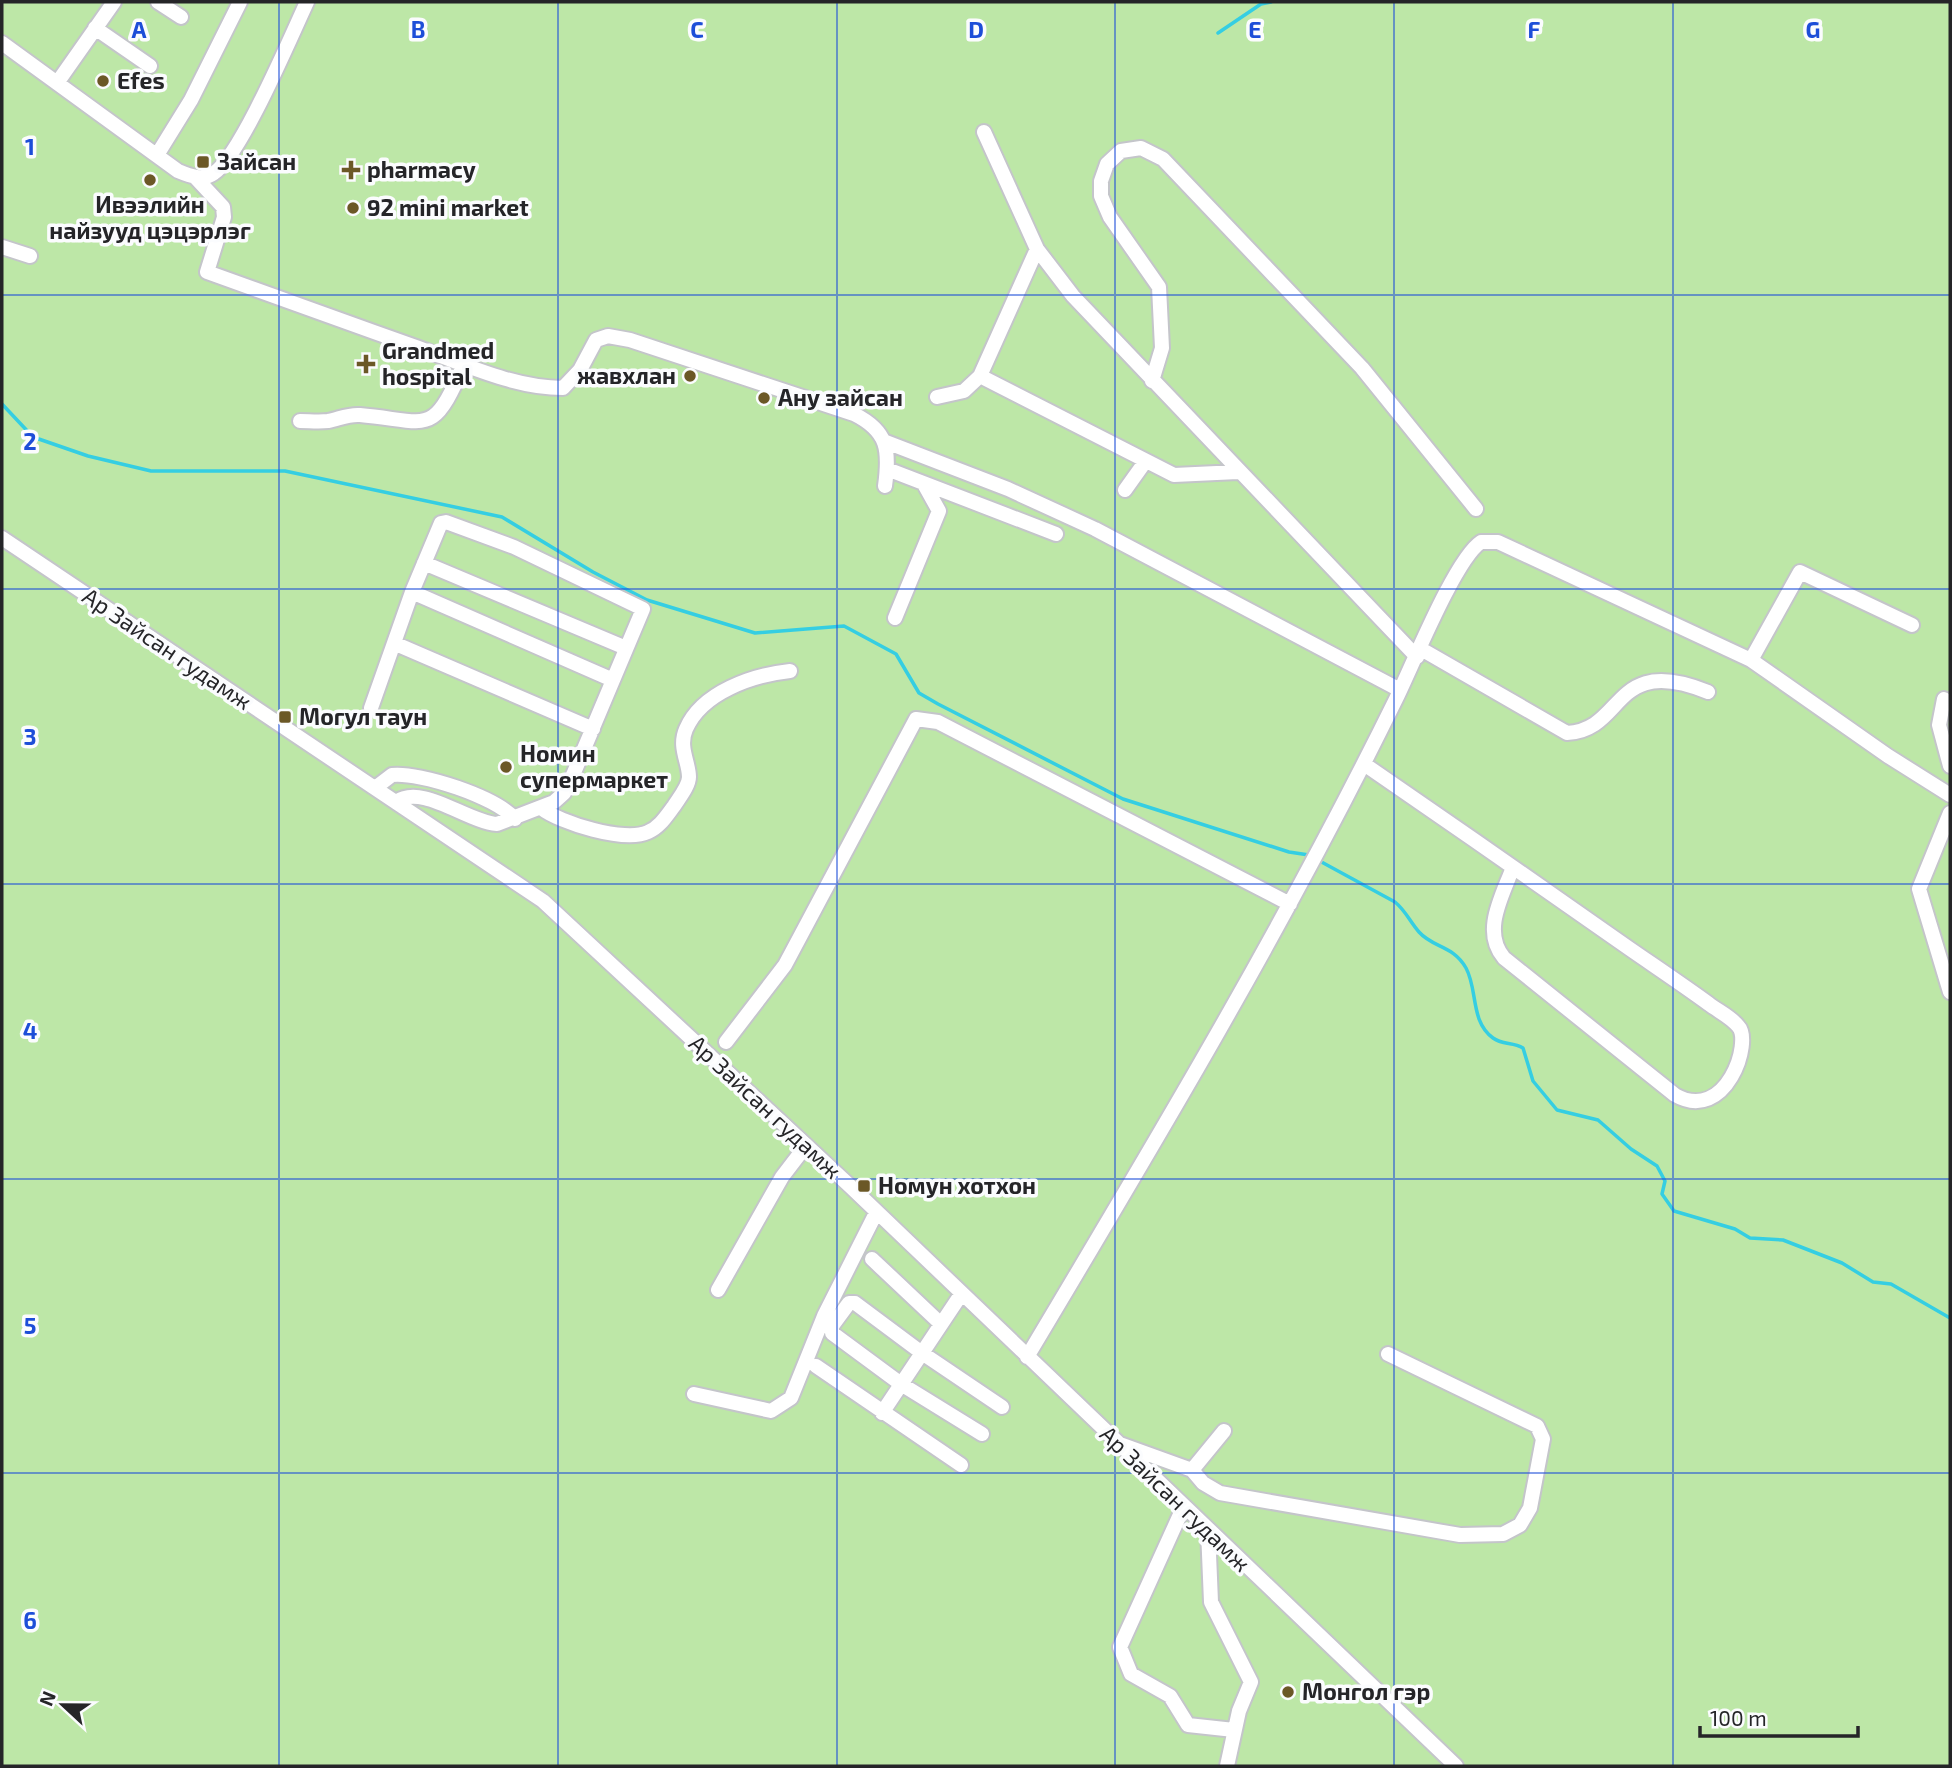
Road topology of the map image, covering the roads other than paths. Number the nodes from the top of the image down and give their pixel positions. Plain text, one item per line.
1 (114, 2) edge
2 (158, 2) edge
3 (240, 2) edge
4 (307, 2) edge
5 (181, 17) dead end
6 (95, 28) junction
7 (2, 43) edge
8 (150, 66) dead end
9 (57, 83) junction
10 (984, 132) dead end
11 (157, 156) junction
12 (195, 177) junction
13 (2, 247) edge
14 (1037, 249) junction
15 (30, 256) dead end
16 (464, 364) junction
17 (980, 376) junction
18 (1152, 381) junction
19 (937, 397) dead end
20 (300, 421) dead end
21 (886, 442) junction
22 (1145, 462) junction
23 (887, 469) junction
24 (1238, 472) junction
25 (924, 484) junction
26 (886, 486) dead end
27 (1125, 489) dead end
28 (1476, 509) dead end
29 (1056, 534) dead end
30 (2, 538) edge
31 (424, 563) junction
32 (412, 592) junction
33 (895, 618) dead end
34 (1912, 625) dead end
35 (396, 644) junction
36 (626, 648) junction
37 (1419, 653) junction
38 (1751, 660) junction
39 (790, 670) dead end
40 (613, 680) junction
41 (1400, 690) junction
42 (1708, 692) dead end
43 (1944, 699) dead end
44 (371, 708) dead end
45 (593, 729) junction
46 (1364, 764) junction
47 (1950, 766) edge
48 (375, 788) junction
49 (1950, 795) edge
50 (396, 802) junction
51 (541, 808) junction
52 (1950, 813) edge
53 (515, 819) junction
54 (1513, 867) junction
55 (1290, 904) junction
56 (1950, 992) edge
57 (726, 1042) dead end
58 (805, 1147) junction
59 (876, 1213) junction
60 (872, 1259) dead end
61 (718, 1290) dead end
62 (961, 1293) junction
63 (941, 1324) junction
64 (922, 1353) junction
65 (1388, 1354) dead end
66 (1027, 1357) junction
67 (816, 1366) dead end
68 (901, 1384) junction
69 (694, 1394) dead end
70 (1002, 1406) dead end
71 (882, 1413) junction
72 (1224, 1431) dead end
73 (982, 1434) dead end
74 (1116, 1442) junction
75 (961, 1465) dead end
76 (1192, 1470) junction
77 (1183, 1508) junction
78 (1208, 1530) junction
79 (1234, 1730) junction
80 (1227, 1766) edge
81 (1456, 1766) edge

1 - 6 street
2 - 5 street
3 - 11 street
4 - 12 street
6 - 8 street
6 - 9 street
7 - 9 street
9 - 11 street
10 - 14 street
11 - 12 street
12 - 16 street
13 - 15 street
14 - 17 street
14 - 18 street
16 - 20 street
16 - 21 street
17 - 19 street
17 - 22 street
18 - 24 street
18 - 28 street
21 - 23 street
21 - 41 street
22 - 24 street
22 - 27 street
23 - 25 street
23 - 26 street
24 - 37 street
25 - 29 street
25 - 33 street
30 - 48 street, Ар Зайсан гудамж
31 - 32 street
31 - 36 street
31 - 36 street
32 - 35 street
32 - 40 street
34 - 38 street
35 - 44 street
35 - 45 street
36 - 40 street
37 - 38 street
37 - 41 street
37 - 42 street
38 - 49 street
39 - 51 street
40 - 45 street
41 - 46 street
43 - 47 street
45 - 51 street
46 - 54 street
46 - 55 street
48 - 50 street, Ар Зайсан гудамж
48 - 53 street
50 - 53 street
50 - 58 street, Ар Зайсан гудамж
51 - 53 street
52 - 56 street
54 - 54 street
55 - 57 street
55 - 66 street
58 - 59 street, Ар Зайсан гудамж
58 - 61 street
59 - 62 street, Ар Зайсан гудамж
59 - 69 street
60 - 63 street
62 - 63 street
62 - 66 street, Ар Зайсан гудамж
63 - 64 street
64 - 68 street
64 - 68 street
64 - 70 street
65 - 76 street
66 - 74 street, Ар Зайсан гудамж
67 - 71 street
68 - 71 street
68 - 73 street
71 - 75 street
72 - 76 street
74 - 76 street
74 - 77 street, Ар Зайсан гудамж
77 - 78 street, Ар Зайсан гудамж
77 - 79 street
78 - 79 street
78 - 81 street, Ар Зайсан гудамж
79 - 80 street

